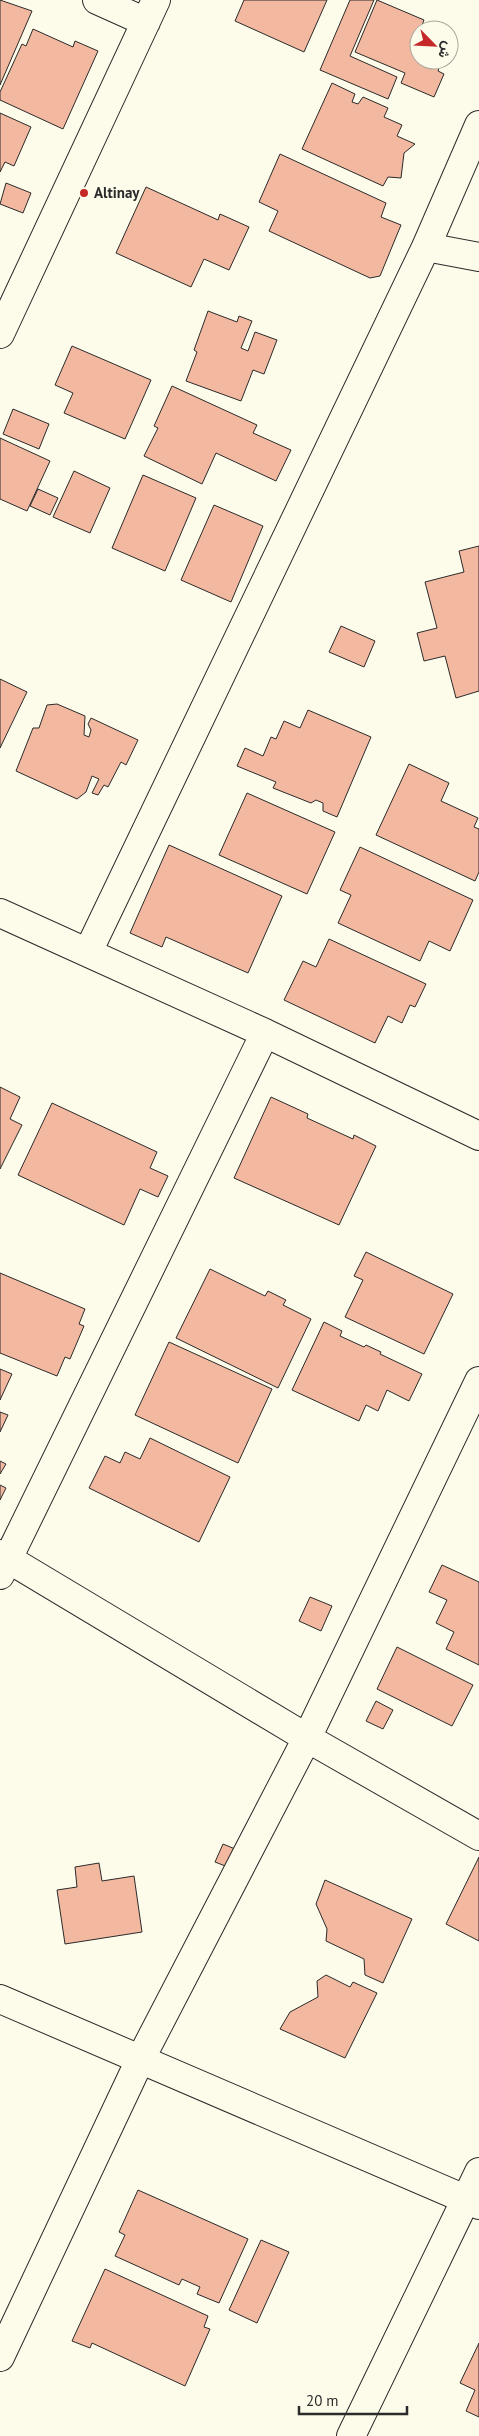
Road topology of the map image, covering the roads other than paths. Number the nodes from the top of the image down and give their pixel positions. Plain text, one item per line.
1 (97, 0) edge
2 (151, 11) edge
3 (479, 125) edge
4 (426, 247) junction
5 (479, 257) edge
6 (0, 334) edge
7 (0, 913) edge
8 (88, 952) junction
9 (265, 1033) junction
10 (479, 1136) edge
11 (479, 1381) edge
12 (2, 1562) edge
13 (307, 1738) junction
14 (479, 1836) edge
15 (0, 1999) edge
16 (140, 2060) junction
17 (479, 2172) edge
18 (473, 2202) edge
19 (0, 2358) edge
20 (351, 2436) edge

1 - 2 street
2 - 6 street
3 - 4 street
4 - 5 street
4 - 8 street
7 - 8 street
8 - 9 street
9 - 10 street
9 - 12 street
11 - 13 street
12 - 13 street
13 - 14 street
13 - 16 street
15 - 16 street
16 - 18 street
16 - 19 street
17 - 18 street
18 - 20 street

